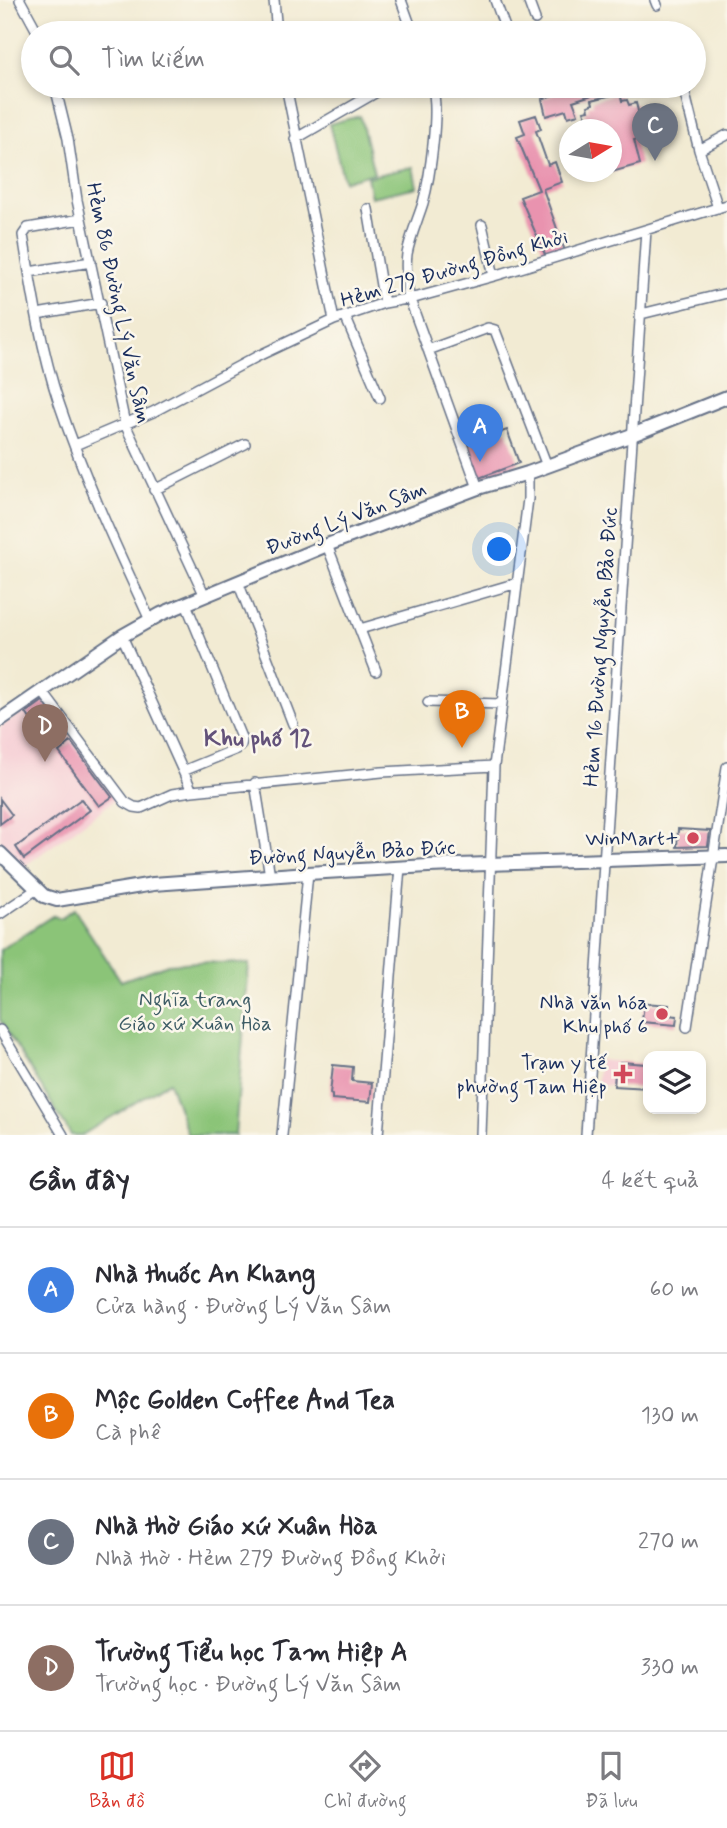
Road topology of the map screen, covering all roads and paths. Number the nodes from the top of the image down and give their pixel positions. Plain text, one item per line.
1 (20, 0) edge
2 (274, 0) edge
3 (401, 0) edge
4 (495, 0) edge
5 (528, 0) edge
6 (535, 19) dead end
7 (31, 21) edge
8 (276, 21) edge
9 (409, 21) edge
10 (503, 21) edge
11 (58, 98) edge
12 (288, 98) edge
13 (366, 98) edge
14 (436, 98) edge
15 (686, 98) edge
16 (727, 135) edge
17 (295, 139) junction
18 (699, 150) junction
19 (722, 207) edge
20 (369, 209) dead end
21 (81, 219) junction
22 (482, 225) dead end
23 (646, 230) junction
24 (91, 262) junction
25 (29, 272) junction
26 (494, 276) junction
27 (727, 293) edge
28 (409, 297) junction
29 (101, 303) junction
30 (384, 303) junction
31 (37, 314) junction
32 (641, 314) junction
33 (345, 316) junction
34 (334, 320) junction
35 (428, 350) junction
36 (727, 397) edge
37 (380, 398) dead end
38 (125, 424) junction
39 (632, 435) junction
40 (245, 444) dead end
41 (75, 445) junction
42 (547, 466) junction
43 (528, 473) junction
44 (478, 488) junction
45 (154, 490) junction
46 (327, 545) junction
47 (238, 582) junction
48 (517, 583) junction
49 (205, 596) junction
50 (186, 604) junction
51 (150, 620) junction
52 (360, 629) junction
53 (122, 636) junction
54 (376, 671) dead end
55 (42, 691) junction
56 (428, 702) dead end
57 (502, 704) junction
58 (0, 720) edge
59 (293, 724) dead end
60 (494, 766) junction
61 (727, 767) edge
62 (183, 771) junction
63 (255, 783) junction
64 (192, 791) junction
65 (0, 853) edge
66 (713, 856) junction
67 (727, 856) edge
68 (602, 860) junction
69 (490, 864) junction
70 (400, 867) junction
71 (308, 873) junction
72 (270, 876) junction
73 (37, 889) junction
74 (0, 914) edge
75 (687, 1027) dead end
76 (0, 1030) edge
77 (63, 1135) edge
78 (282, 1135) edge
79 (378, 1135) edge
80 (481, 1135) edge
81 (586, 1135) edge

1 - 7 street
2 - 8 street
3 - 9 street
4 - 10 street
5 - 6 street
11 - 21 street, Hẻm 86 Đường Lý Văn Sâm
12 - 17 street
13 - 17 street
14 - 28 street
15 - 18 street
16 - 18 street
17 - 34 street
18 - 19 street
19 - 23 street, Hẻm 279 Đường Đồng Khởi
20 - 30 street
21 - 24 street, Hẻm 86 Đường Lý Văn Sâm
21 - 25 street
22 - 26 street
23 - 26 street, Hẻm 279 Đường Đồng Khởi
23 - 32 street, Hẻm 16 Đường Nguyễn Bảo Đức
24 - 25 street
24 - 29 street, Hẻm 86 Đường Lý Văn Sâm
25 - 31 street
26 - 28 street, Hẻm 279 Đường Đồng Khởi
27 - 32 street
28 - 30 street, Hẻm 279 Đường Đồng Khởi
28 - 35 street
29 - 31 street
29 - 38 street, Hẻm 86 Đường Lý Văn Sâm
30 - 33 street, Hẻm 279 Đường Đồng Khởi
31 - 41 street
32 - 39 street, Hẻm 16 Đường Nguyễn Bảo Đức
33 - 34 street, Hẻm 279 Đường Đồng Khởi
33 - 37 street
34 - 38 street, Hẻm 279 Đường Đồng Khởi
35 - 42 street
35 - 44 street
36 - 39 street, Đường Lý Văn Sâm
38 - 41 street, Hẻm 279 Đường Đồng Khởi
38 - 45 street, Hẻm 86 Đường Lý Văn Sâm
39 - 42 street, Đường Lý Văn Sâm
39 - 68 street, Hẻm 16 Đường Nguyễn Bảo Đức
40 - 45 street
41 - 51 street
42 - 43 street, Đường Lý Văn Sâm
43 - 44 street, Đường Lý Văn Sâm
43 - 48 street
44 - 46 street, Đường Lý Văn Sâm
45 - 49 street, Hẻm 86 Đường Lý Văn Sâm
46 - 47 street, Đường Lý Văn Sâm
46 - 52 street
47 - 49 street, Đường Lý Văn Sâm
47 - 59 street
48 - 52 street
48 - 57 street
49 - 50 street, Đường Lý Văn Sâm
50 - 51 street, Đường Lý Văn Sâm
50 - 62 street
51 - 53 street, Đường Lý Văn Sâm
52 - 54 street
53 - 55 street, Đường Lý Văn Sâm
53 - 62 street
55 - 58 street, Đường Lý Văn Sâm
55 - 64 street
56 - 57 street
57 - 60 street
60 - 63 street
60 - 69 street
61 - 66 street
62 - 64 street
63 - 64 street
63 - 72 street
65 - 73 street, Đường Nguyễn Bảo Đức
66 - 67 street, Đường Nguyễn Bảo Đức
66 - 68 street, Đường Nguyễn Bảo Đức
66 - 75 street
68 - 69 street, Đường Nguyễn Bảo Đức
68 - 81 street, Hẻm 16 Đường Nguyễn Bảo Đức
69 - 70 street, Đường Nguyễn Bảo Đức
69 - 80 street
70 - 71 street, Đường Nguyễn Bảo Đức
70 - 79 street
71 - 72 street, Đường Nguyễn Bảo Đức
71 - 78 street
72 - 73 street, Đường Nguyễn Bảo Đức
73 - 74 street
76 - 77 street

